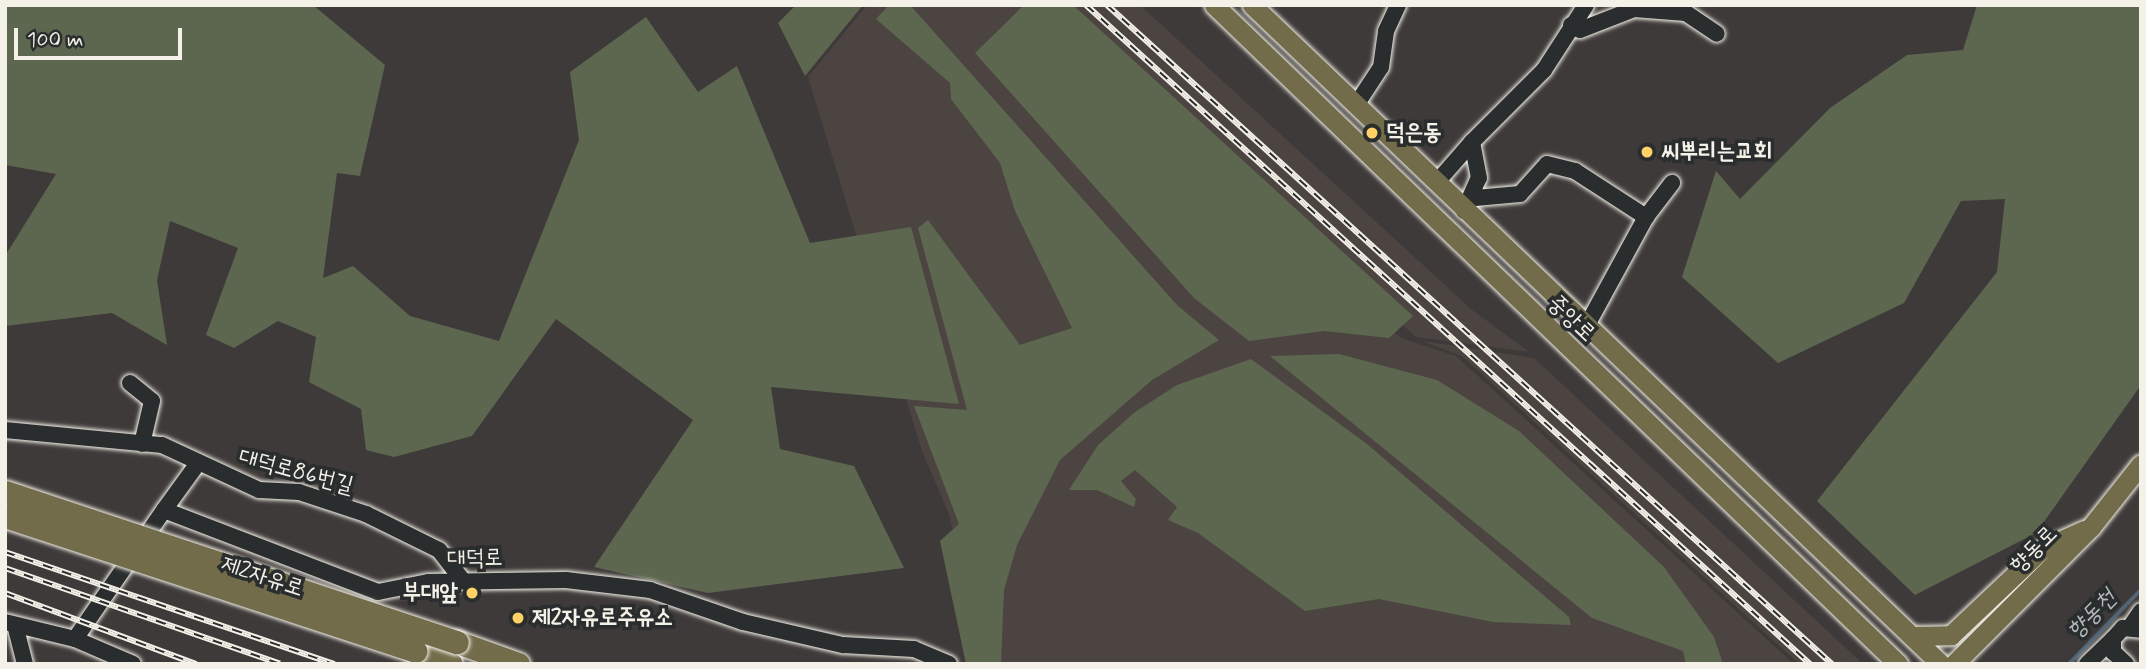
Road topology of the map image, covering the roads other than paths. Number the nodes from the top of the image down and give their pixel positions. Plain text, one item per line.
1 (1214, 5) edge
2 (1398, 5) edge
3 (1586, 5) edge
4 (1255, 7) edge
5 (1570, 25) junction
6 (1717, 34) dead end
7 (1358, 102) junction
8 (1472, 142) junction
9 (1437, 182) junction
10 (1672, 183) dead end
11 (1470, 204) junction
12 (1646, 217) junction
13 (1586, 327) junction
14 (130, 383) dead end
15 (5, 430) edge
16 (142, 444) junction
17 (2141, 464) edge
18 (196, 466) junction
19 (5, 492) edge
20 (164, 510) junction
21 (5, 516) edge
22 (2091, 527) junction
23 (463, 582) junction
24 (2141, 611) edge
25 (10, 624) edge
26 (2135, 628) edge
27 (1912, 636) junction
28 (75, 639) junction
29 (2113, 639) junction
30 (454, 653) edge
31 (2141, 661) edge
32 (25, 664) edge
33 (133, 664) edge
34 (518, 664) edge
35 (949, 664) edge
36 (1898, 664) edge
37 (1941, 664) edge
38 (1954, 664) edge
39 (2087, 664) edge
40 (2126, 664) edge
41 (2135, 664) edge

1 - 36 main road, 중앙로
2 - 7 street
3 - 5 street
4 - 7 main road, 중앙로
5 - 6 street
5 - 8 street
7 - 9 main road, 중앙로
8 - 9 street
8 - 11 street
9 - 11 main road, 중앙로
10 - 12 street, 중앙로
11 - 12 street
11 - 13 main road, 중앙로
12 - 13 street, 중앙로
13 - 27 main road, 중앙로
14 - 16 street
15 - 16 street, 대덕로86번길
16 - 18 street, 대덕로86번길
17 - 22 main road, 향동로
18 - 20 street
18 - 23 street, 대덕로86번길
19 - 30 highway, 제2자유로, bridge
20 - 23 street, 대덕로
20 - 28 street
21 - 30 highway, 제2자유로, bridge
22 - 27 main road
22 - 38 main road, 향동로
23 - 35 street, 대덕로
24 - 26 street
25 - 28 street
25 - 32 street
26 - 29 street
27 - 37 main road, 중앙로
28 - 33 street
29 - 39 street
29 - 40 street
30 - 34 highway, 제2자유로
31 - 41 street

